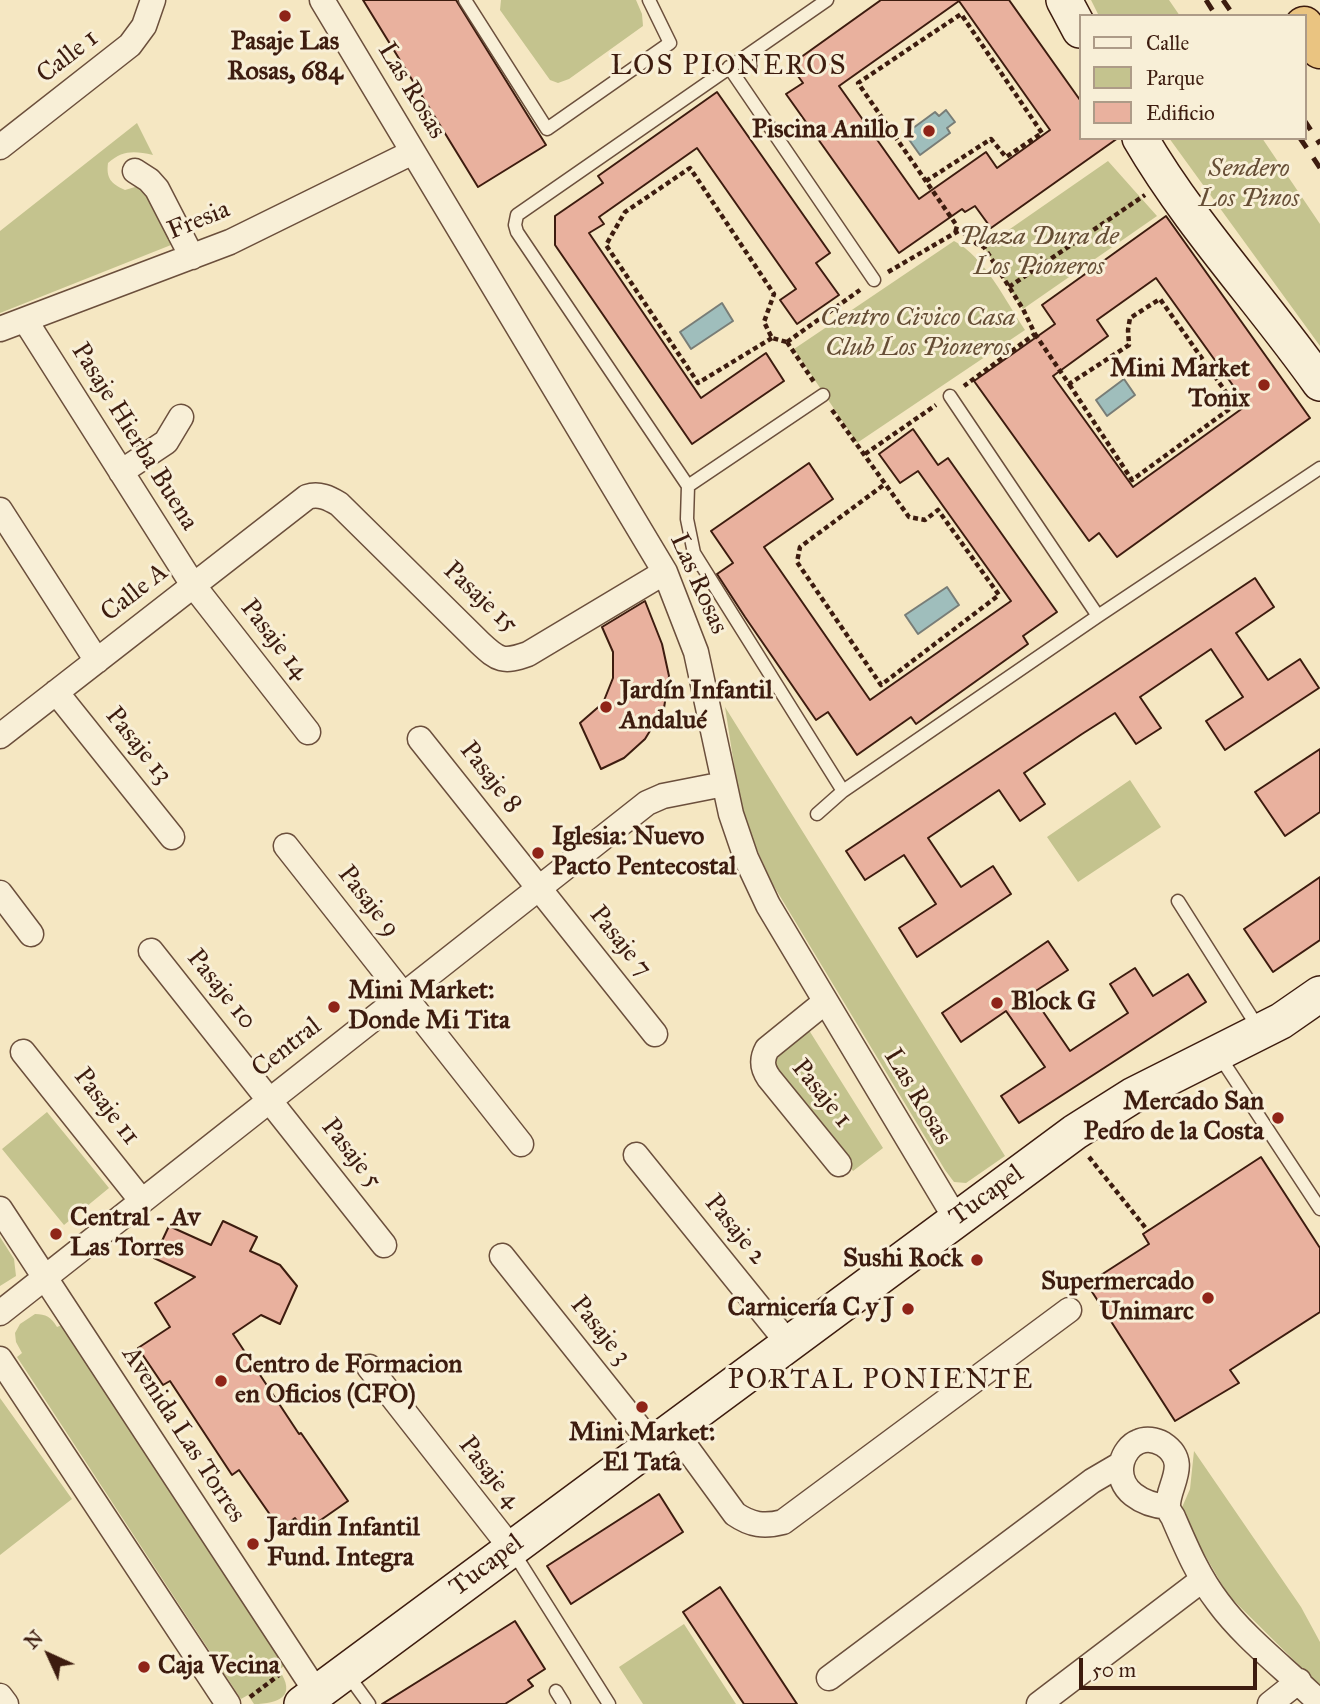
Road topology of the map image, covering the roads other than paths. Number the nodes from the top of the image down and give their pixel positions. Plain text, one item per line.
1 (153, 0) edge
2 (322, 0) edge
3 (465, 0) edge
4 (649, 0) edge
5 (827, 0) edge
6 (1064, 0) edge
7 (1078, 26) edge
8 (1306, 29) edge
9 (1320, 49) edge
10 (729, 67) junction
11 (1141, 140) edge
12 (0, 147) edge
13 (413, 152) junction
14 (135, 171) dead end
15 (192, 257) junction
16 (874, 280) road end
17 (25, 320) junction
18 (0, 329) edge
19 (1320, 383) edge
20 (823, 395) dead end
21 (950, 396) road end
22 (181, 417) dead end
23 (1320, 468) edge
24 (121, 472) junction
25 (688, 486) junction
26 (307, 497) joint
27 (0, 510) edge
28 (665, 572) junction
29 (193, 585) junction
30 (1098, 616) junction
31 (97, 661) junction
32 (56, 692) junction
33 (309, 732) dead end
34 (0, 736) edge
35 (420, 739) dead end
36 (724, 784) junction
37 (843, 791) junction
38 (817, 814) dead end
39 (172, 837) dead end
40 (286, 846) dead end
41 (539, 888) junction
42 (0, 893) edge
43 (1178, 901) dead end
44 (31, 934) dead end
45 (151, 951) dead end
46 (403, 994) junction
47 (1320, 994) edge
48 (825, 1002) junction
49 (1261, 1032) junction
50 (656, 1034) dead end
51 (23, 1052) dead end
52 (1218, 1054) junction
53 (270, 1099) junction
54 (521, 1144) dead end
55 (636, 1155) dead end
56 (839, 1164) dead end
57 (141, 1200) junction
58 (0, 1209) edge
59 (1320, 1209) edge
60 (956, 1219) junction
61 (384, 1245) dead end
62 (502, 1256) dead end
63 (45, 1277) junction
64 (1069, 1310) dead end
65 (0, 1312) edge
66 (788, 1343) junction
67 (0, 1359) edge
68 (369, 1367) dead end
69 (662, 1436) junction
70 (1121, 1465) junction
71 (1168, 1507) junction
72 (511, 1548) junction
73 (1202, 1580) junction
74 (345, 1672) junction
75 (829, 1678) dead end
76 (1299, 1681) junction
77 (556, 1691) dead end
78 (0, 1696) edge
79 (315, 1700) edge
80 (1320, 1703) edge
81 (6, 1704) edge
82 (228, 1704) edge
83 (369, 1704) edge
84 (564, 1704) edge
85 (609, 1704) edge
86 (1039, 1704) edge
87 (1270, 1704) edge

1 - 12 street, Calle 1
2 - 13 street, Las Rosas
3 - 4 lane
5 - 10 lane
6 - 7 main road
8 - 9 highway
10 - 16 lane
10 - 25 lane
11 - 19 main road
13 - 15 street, Fresia
13 - 28 street, Las Rosas
14 - 15 street
15 - 17 street, Fresia
17 - 18 street, Fresia
17 - 24 street, Pasaje Hierba Buena
20 - 25 lane
21 - 30 lane
22 - 24 street
23 - 30 lane
24 - 29 street, Pasaje Hierba Buena
25 - 37 lane
26 - 28 street, Pasaje 15
26 - 29 street, Calle A
27 - 31 street
28 - 36 street, Las Rosas
29 - 31 street, Calle A
29 - 33 street, Pasaje 14
30 - 37 lane
31 - 32 street, Calle A
32 - 34 street, Calle A
32 - 39 street, Pasaje 13
35 - 41 street, Pasaje 8
36 - 41 street, Central
36 - 48 street, Las Rosas
37 - 38 lane
40 - 46 street, Pasaje 9
41 - 46 street, Central
41 - 50 street, Pasaje 7
42 - 44 street
43 - 49 lane
45 - 53 street, Pasaje 10
46 - 53 street, Central
46 - 54 street, Pasaje 9
47 - 49 main road, Tucapel
48 - 56 street, Pasaje 1
48 - 60 street, Las Rosas
49 - 52 main road, Tucapel
51 - 57 street, Pasaje 11
52 - 59 lane
52 - 60 main road, Tucapel
53 - 57 street, Central
53 - 61 street, Pasaje 5
55 - 66 street, Pasaje 2
57 - 63 street, Central
58 - 63 street, Avenida Las Torres
60 - 66 main road, Tucapel
62 - 69 street, Pasaje 3
63 - 65 street, Central
63 - 79 street, Avenida Las Torres
64 - 69 street
66 - 69 main road, Tucapel
67 - 82 street
68 - 72 street, Pasaje 4
69 - 72 main road, Tucapel
70 - 71 street
70 - 71 street
70 - 75 street
71 - 73 street
72 - 74 main road, Tucapel
72 - 85 lane
73 - 76 street
73 - 86 street
74 - 79 main road, Tucapel
74 - 83 lane
76 - 80 street
76 - 87 street
77 - 84 lane
78 - 81 street

